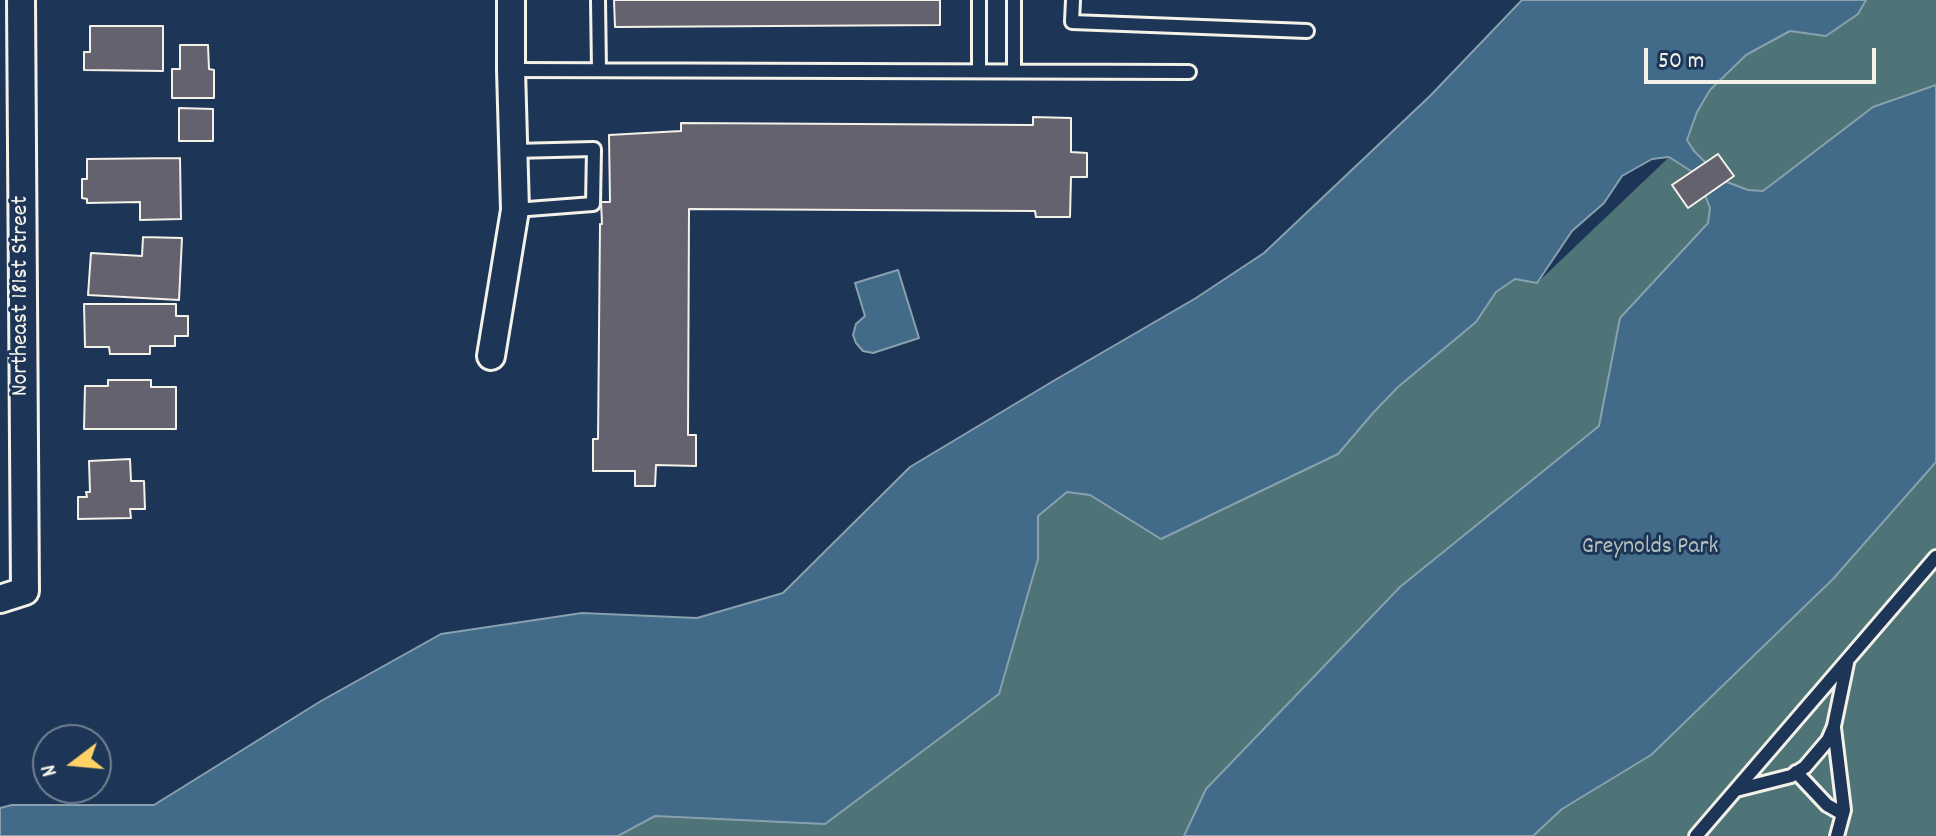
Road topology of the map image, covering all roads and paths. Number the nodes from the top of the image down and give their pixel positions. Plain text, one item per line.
1 (21, 0) edge
2 (511, 0) edge
3 (598, 0) edge
4 (979, 0) edge
5 (1014, 0) edge
6 (1073, 0) edge
7 (1307, 31) dead end
8 (511, 70) junction
9 (599, 70) junction
10 (979, 71) junction
11 (1014, 71) junction
12 (1189, 72) dead end
13 (514, 151) junction
14 (515, 210) junction
15 (491, 356) dead end
16 (1936, 557) edge
17 (12, 595) edge
18 (1847, 661) junction
19 (1834, 726) junction
20 (1796, 772) junction
21 (1736, 790) junction
22 (1843, 814) junction
23 (1696, 836) edge
24 (1837, 836) edge

1 - 17 street, Northeast 181st Street
2 - 8 street
3 - 9 lane
4 - 10 lane
5 - 11 lane
6 - 7 lane
8 - 9 lane
8 - 13 street
9 - 10 lane
10 - 11 lane
11 - 12 lane
13 - 14 street
13 - 14 lane
14 - 15 street
16 - 18 lane
18 - 19 lane
18 - 21 lane
19 - 20 lane
19 - 22 lane
20 - 21 lane
20 - 22 lane
21 - 23 lane
22 - 24 lane

